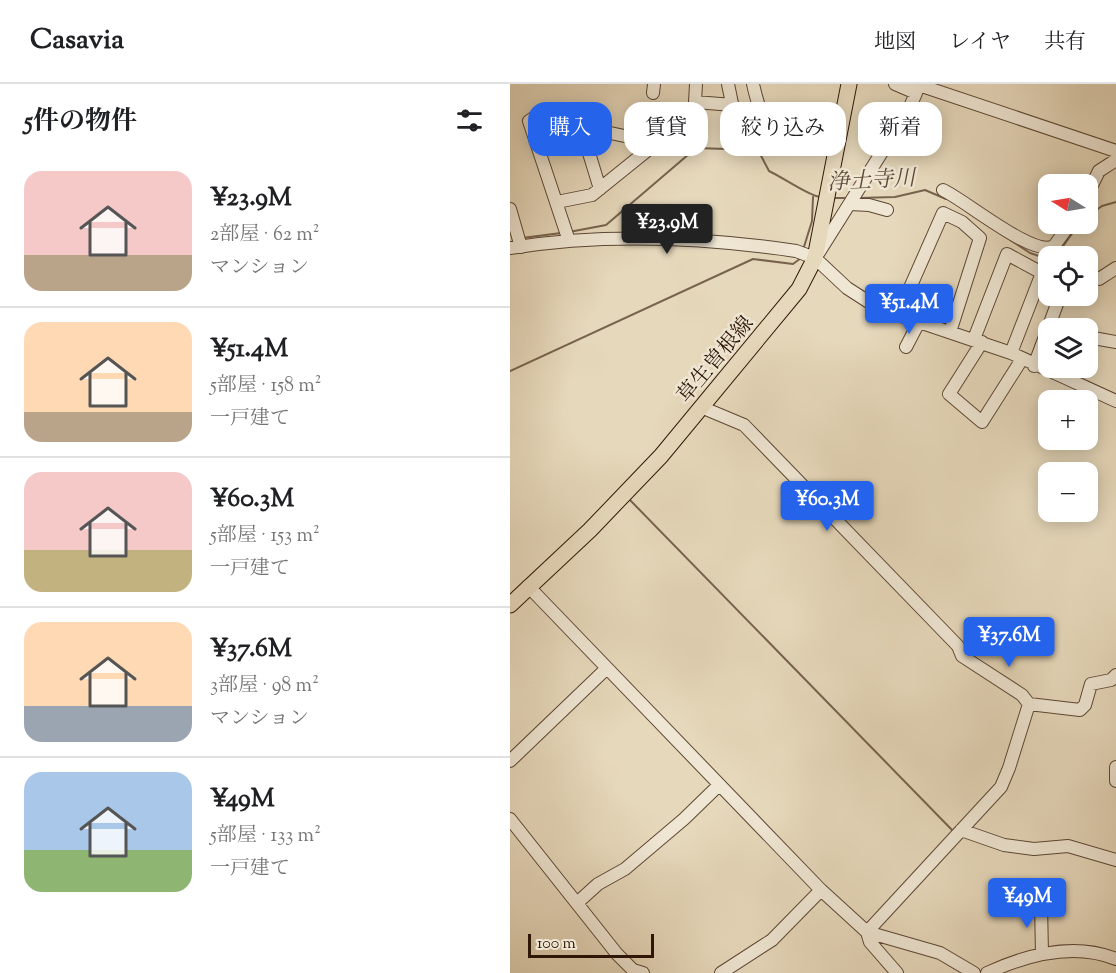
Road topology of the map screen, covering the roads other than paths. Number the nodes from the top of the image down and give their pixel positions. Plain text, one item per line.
1 (696, 84) edge
2 (728, 84) edge
3 (753, 84) edge
4 (849, 84) edge
5 (896, 84) edge
6 (916, 84) edge
7 (732, 102) edge
8 (756, 102) edge
9 (846, 102) edge
10 (720, 104) edge
11 (612, 133) edge
12 (1116, 151) edge
13 (541, 156) edge
14 (590, 156) edge
15 (836, 156) edge
16 (1116, 160) edge
17 (1098, 174) edge
18 (600, 189) junction
19 (943, 190) dead end
20 (557, 202) junction
21 (850, 204) junction
22 (510, 210) edge
23 (887, 210) dead end
24 (569, 241) junction
25 (1038, 247) edge
26 (516, 248) edge
27 (815, 258) junction
28 (1116, 268) edge
29 (1098, 279) edge
30 (898, 315) junction
31 (919, 322) junction
32 (950, 332) junction
33 (1098, 339) edge
34 (978, 341) junction
35 (1116, 342) edge
36 (906, 347) dead end
37 (1017, 356) junction
38 (1038, 356) edge
39 (1034, 366) junction
40 (1116, 401) edge
41 (701, 407) junction
42 (528, 586) junction
43 (510, 604) edge
44 (607, 668) junction
45 (1114, 680) edge
46 (1029, 704) junction
47 (510, 761) edge
48 (1116, 767) edge
49 (1116, 781) edge
50 (719, 784) junction
51 (512, 827) edge
52 (961, 830) junction
53 (1116, 860) edge
54 (821, 890) junction
55 (577, 903) junction
56 (1041, 904) dead end
57 (867, 932) junction
58 (1042, 954) junction
59 (1116, 959) edge
60 (643, 973) edge
61 (721, 973) edge
62 (897, 973) edge
63 (974, 973) edge
64 (987, 973) edge

1 - 10 street
2 - 7 street
3 - 8 street
4 - 9 main road, 草生曽根線
5 - 21 street
6 - 12 street
11 - 18 street
13 - 20 street
14 - 18 street
15 - 27 main road, 草生曽根線
16 - 17 street
18 - 20 street
19 - 25 street
20 - 24 street
21 - 23 street
21 - 27 street
22 - 26 street
24 - 26 street
24 - 27 street
27 - 30 street
27 - 41 main road, 草生曽根線
28 - 29 street
30 - 31 street
30 - 32 street
31 - 32 street
31 - 36 street
32 - 34 street
33 - 35 street
34 - 37 street
34 - 37 street
34 - 37 street
37 - 39 street
38 - 39 street
39 - 40 street
41 - 42 main road, 草生曽根線
41 - 46 street
42 - 43 main road, 草生曽根線
42 - 44 street
44 - 47 street
44 - 50 street
45 - 46 street
46 - 52 street
48 - 49 street
50 - 54 street
50 - 55 street
51 - 55 street
52 - 53 street
52 - 57 street
54 - 57 street
54 - 61 street
55 - 60 street
56 - 58 street
57 - 62 street
57 - 63 street
58 - 59 street
58 - 64 street

